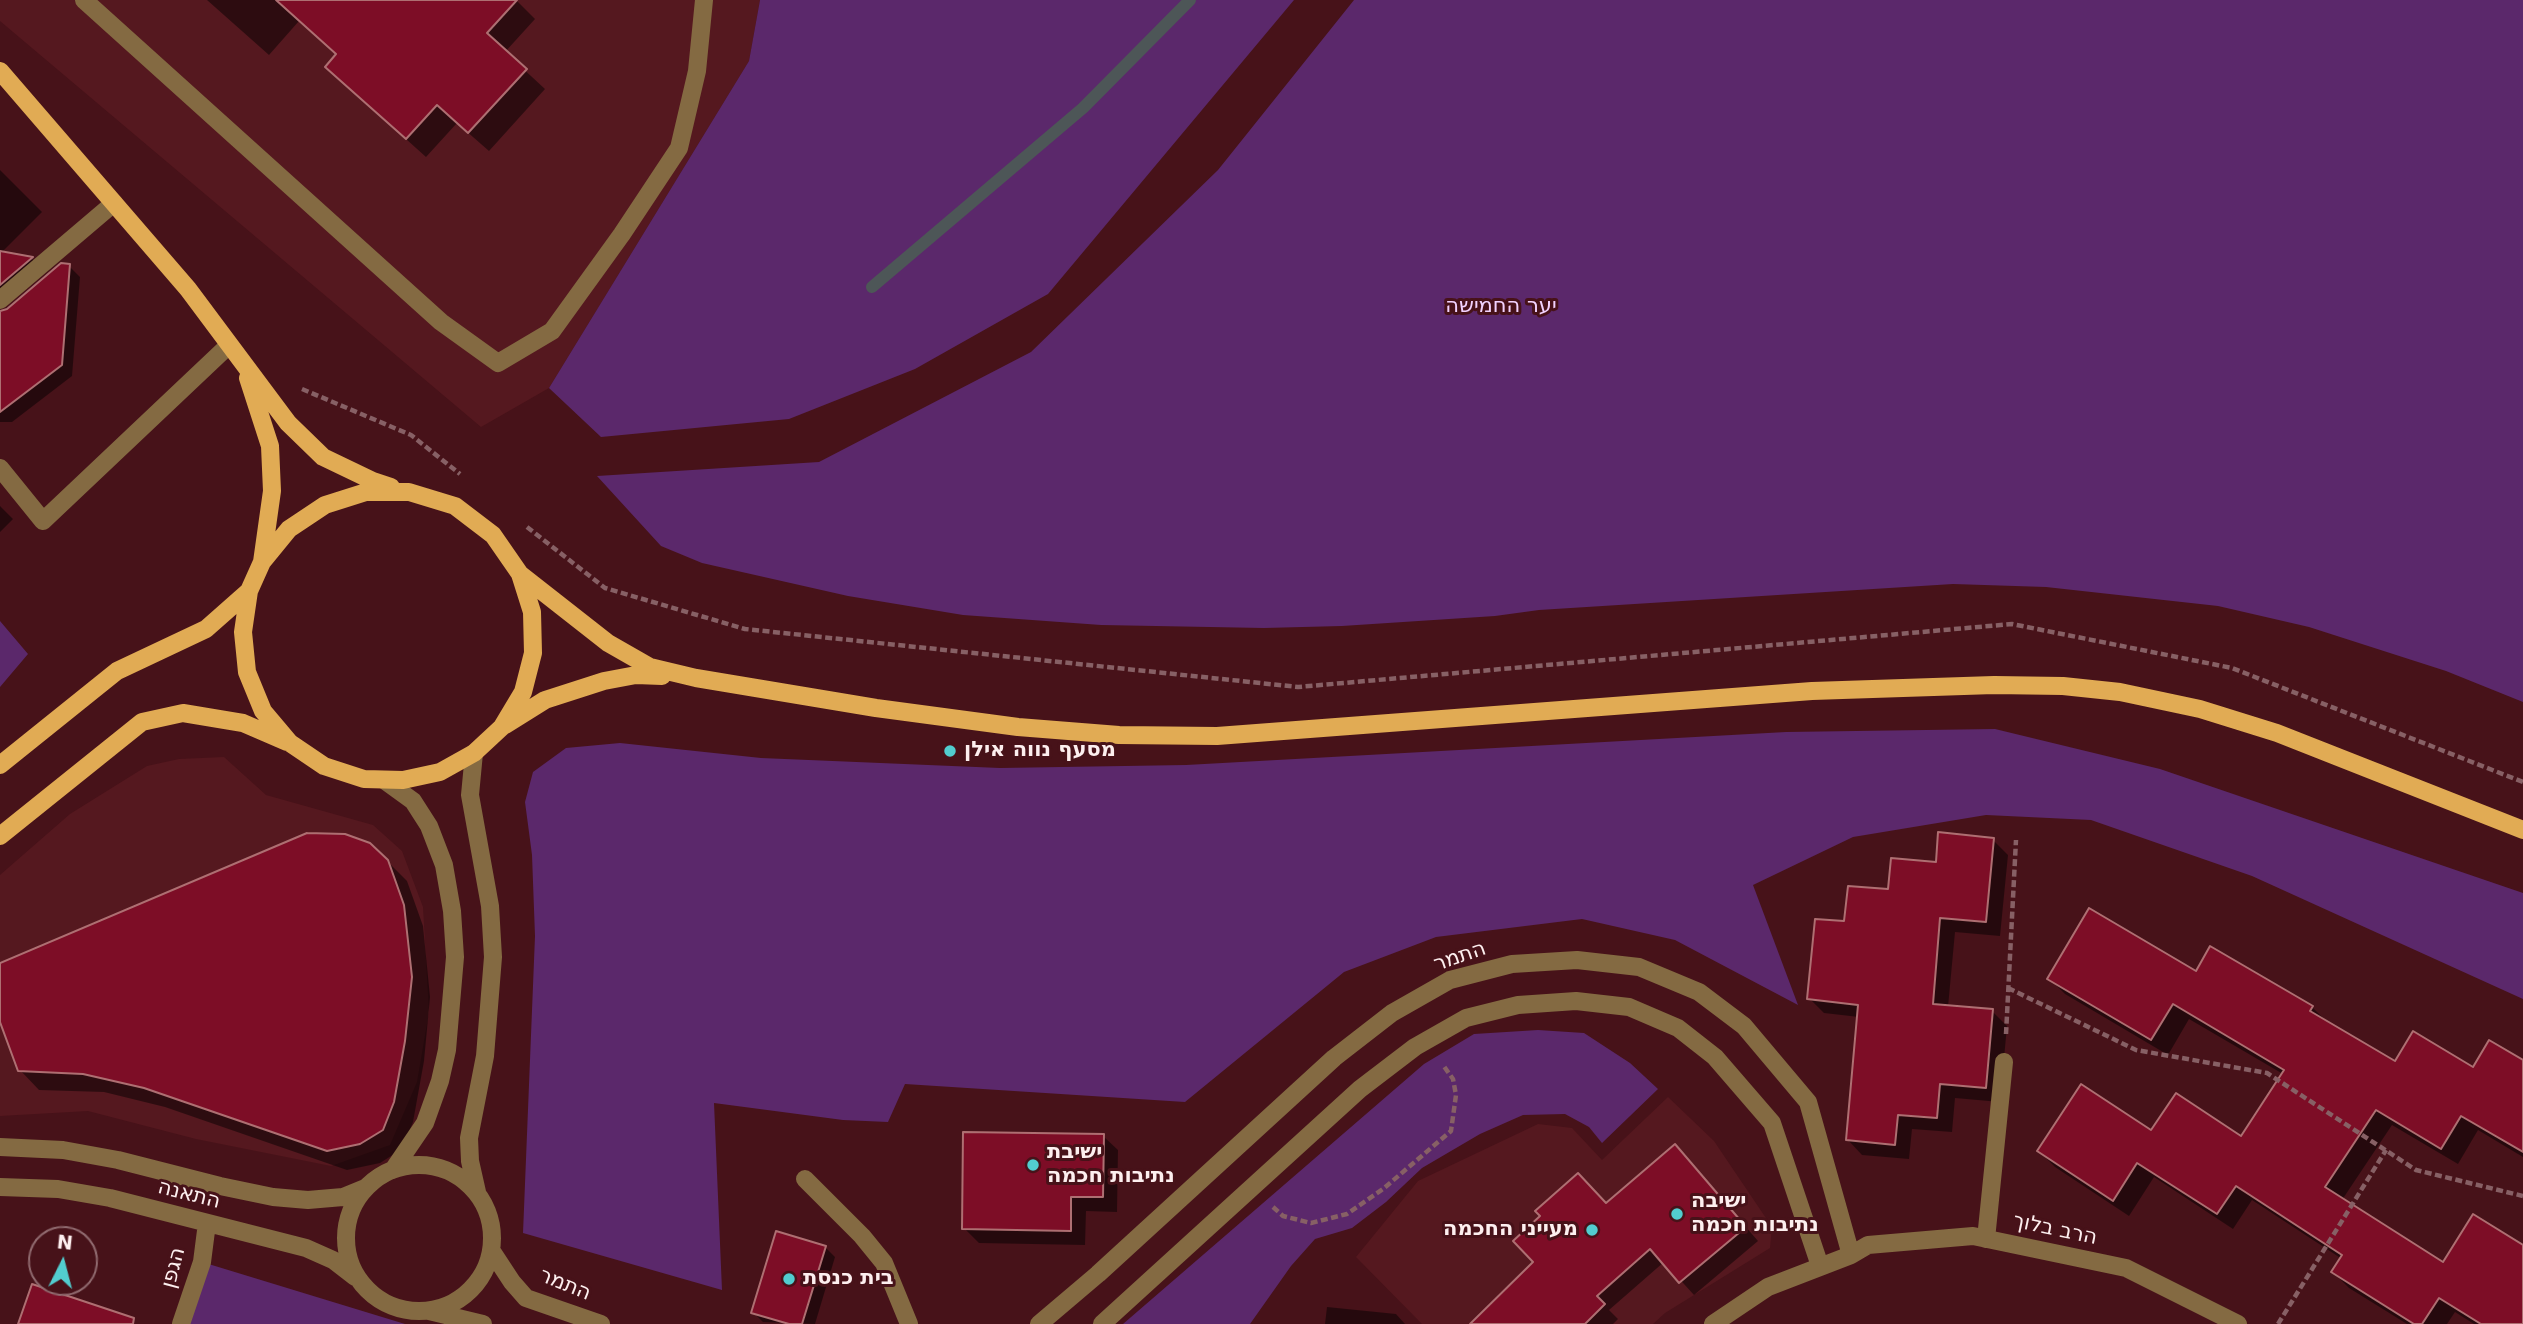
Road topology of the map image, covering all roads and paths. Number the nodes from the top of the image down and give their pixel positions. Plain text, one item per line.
1 (84, 0) edge
2 (704, 0) edge
3 (0, 71) edge
4 (114, 203) junction
5 (0, 300) edge
6 (229, 345) junction
7 (244, 365) junction
8 (295, 386) dead end
9 (0, 468) edge
10 (465, 477) dead end
11 (409, 492) junction
12 (518, 520) dead end
13 (262, 562) junction
14 (520, 574) junction
15 (249, 591) junction
16 (696, 678) junction
17 (502, 727) junction
18 (290, 743) junction
19 (474, 753) junction
20 (0, 765) edge
21 (384, 780) junction
22 (2523, 782) edge
23 (2523, 830) edge
24 (0, 835) edge
25 (2016, 840) dead end
26 (2008, 988) junction
27 (1427, 1040) junction
28 (2004, 1062) joint
29 (0, 1147) edge
30 (2386, 1150) junction
31 (393, 1170) junction
32 (804, 1179) dead end
33 (0, 1187) edge
34 (365, 1188) junction
35 (1252, 1188) junction
36 (477, 1192) junction
37 (2523, 1196) edge
38 (206, 1223) junction
39 (1986, 1239) junction
40 (491, 1250) junction
41 (1852, 1255) junction
42 (1820, 1266) junction
43 (357, 1278) junction
44 (425, 1310) junction
45 (181, 1324) edge
46 (483, 1324) edge
47 (601, 1324) edge
48 (909, 1324) edge
49 (1039, 1324) edge
50 (1102, 1324) edge
51 (1713, 1324) edge
52 (2238, 1324) edge
53 (2278, 1324) edge

1 - 2 street
3 - 4 main road
4 - 5 street
4 - 6 main road
6 - 7 main road
6 - 9 street
7 - 11 main road
7 - 13 main road
8 - 10 path
11 - 13 main road
11 - 14 main road
12 - 22 path
13 - 15 main road
14 - 16 main road
14 - 17 main road
15 - 18 main road
15 - 20 main road
16 - 17 main road
16 - 23 main road
17 - 19 main road
18 - 21 main road
18 - 24 main road
19 - 21 main road
19 - 36 street
21 - 31 street
25 - 26 path
26 - 28 path
26 - 30 path
27 - 35 street
27 - 35 path
27 - 42 street
28 - 39 street
29 - 34 street, התאנה
30 - 37 path
30 - 53 path
31 - 34 street
31 - 36 street
32 - 48 street
33 - 38 street, התאנה
34 - 43 street
35 - 50 street
36 - 40 street
38 - 43 street, התאנה
38 - 45 street, הגפן
39 - 41 street, הרב בלוך
39 - 52 street, הרב בלוך
40 - 44 street
40 - 47 street, התמר
41 - 42 street, הרב בלוך
41 - 49 street, התמר
42 - 51 street
43 - 44 street
44 - 46 street

